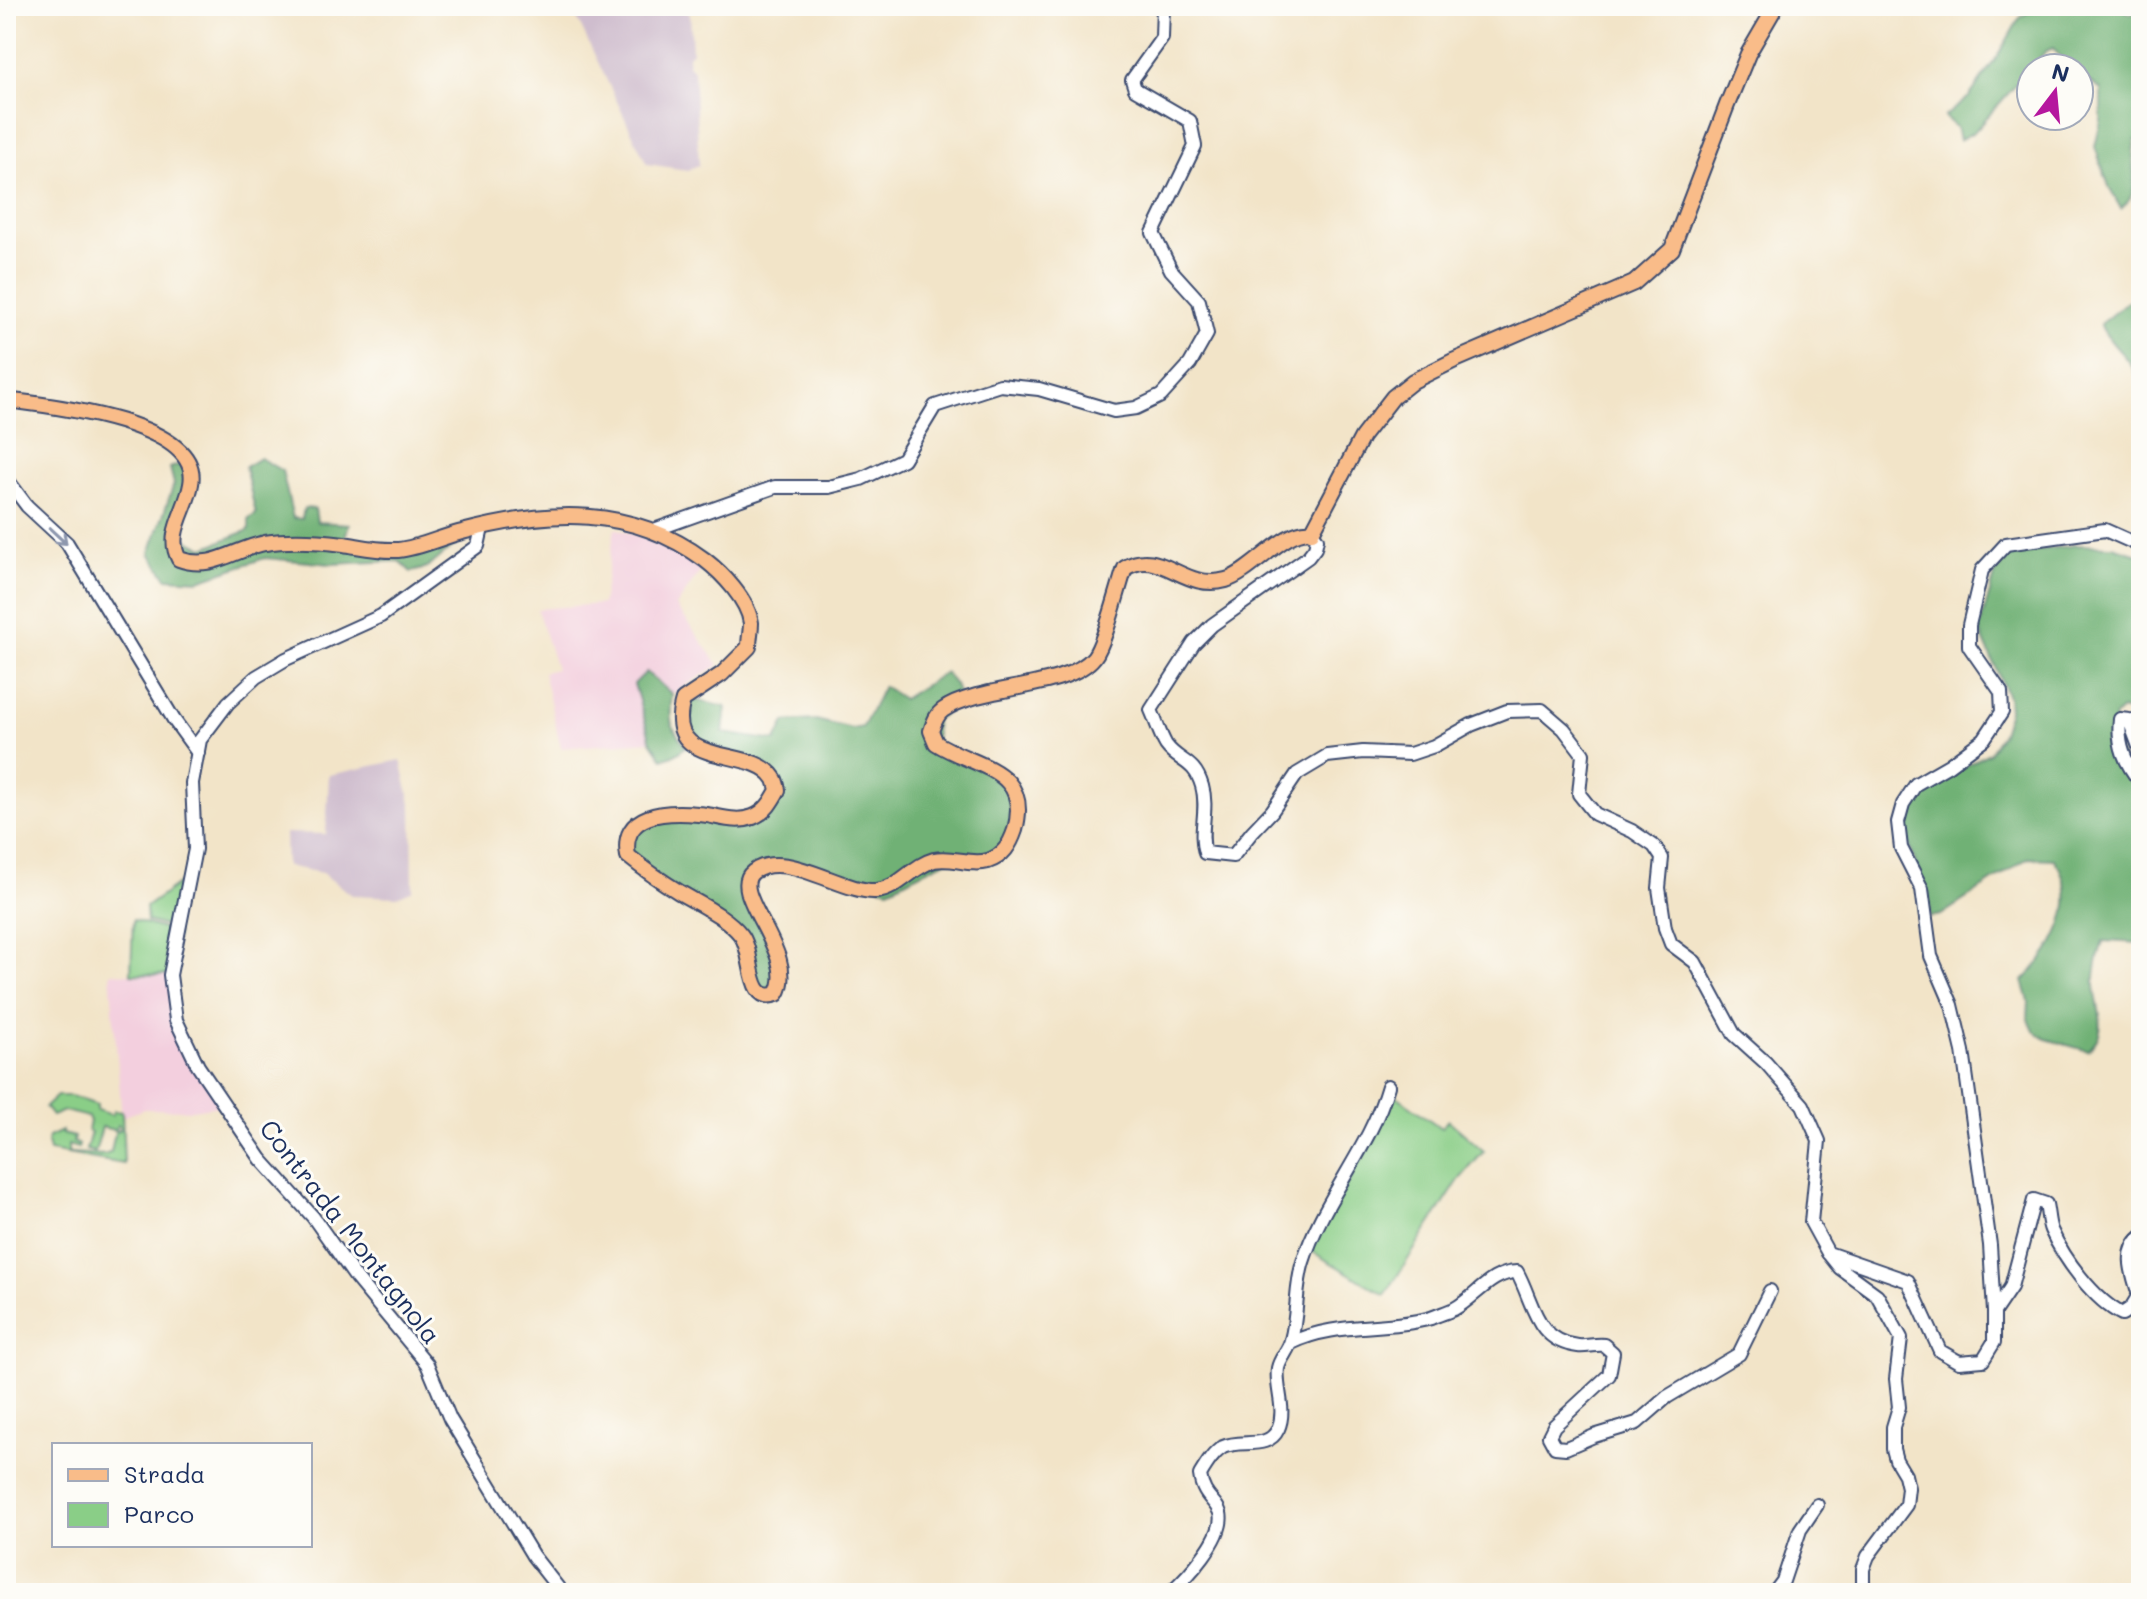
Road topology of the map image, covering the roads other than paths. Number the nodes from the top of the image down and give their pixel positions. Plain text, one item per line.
1 (1163, 6) edge
2 (1776, 6) edge
3 (6, 400) edge
4 (6, 478) edge
5 (482, 528) junction
6 (654, 530) junction
7 (1312, 532) junction
8 (2141, 546) edge
9 (2141, 752) edge
10 (198, 753) junction
11 (2141, 783) edge
12 (1388, 1086) dead end
13 (2141, 1237) edge
14 (1828, 1253) junction
15 (1770, 1291) dead end
16 (1994, 1312) junction
17 (1291, 1343) junction
18 (1817, 1505) dead end
19 (562, 1593) edge
20 (1170, 1593) edge
21 (1774, 1593) edge
22 (1863, 1593) edge

1 - 6 street
2 - 7 main road
3 - 5 main road
4 -> 10 street
5 - 6 main road
5 - 10 street, Contrada Montagnola
6 - 7 main road
7 - 14 street
8 - 16 street
9 - 11 street
10 - 19 street, Contrada Montagnola
12 - 17 street
13 - 16 street
14 - 16 street
14 - 22 street
15 - 17 street
17 - 20 street
18 - 21 street

